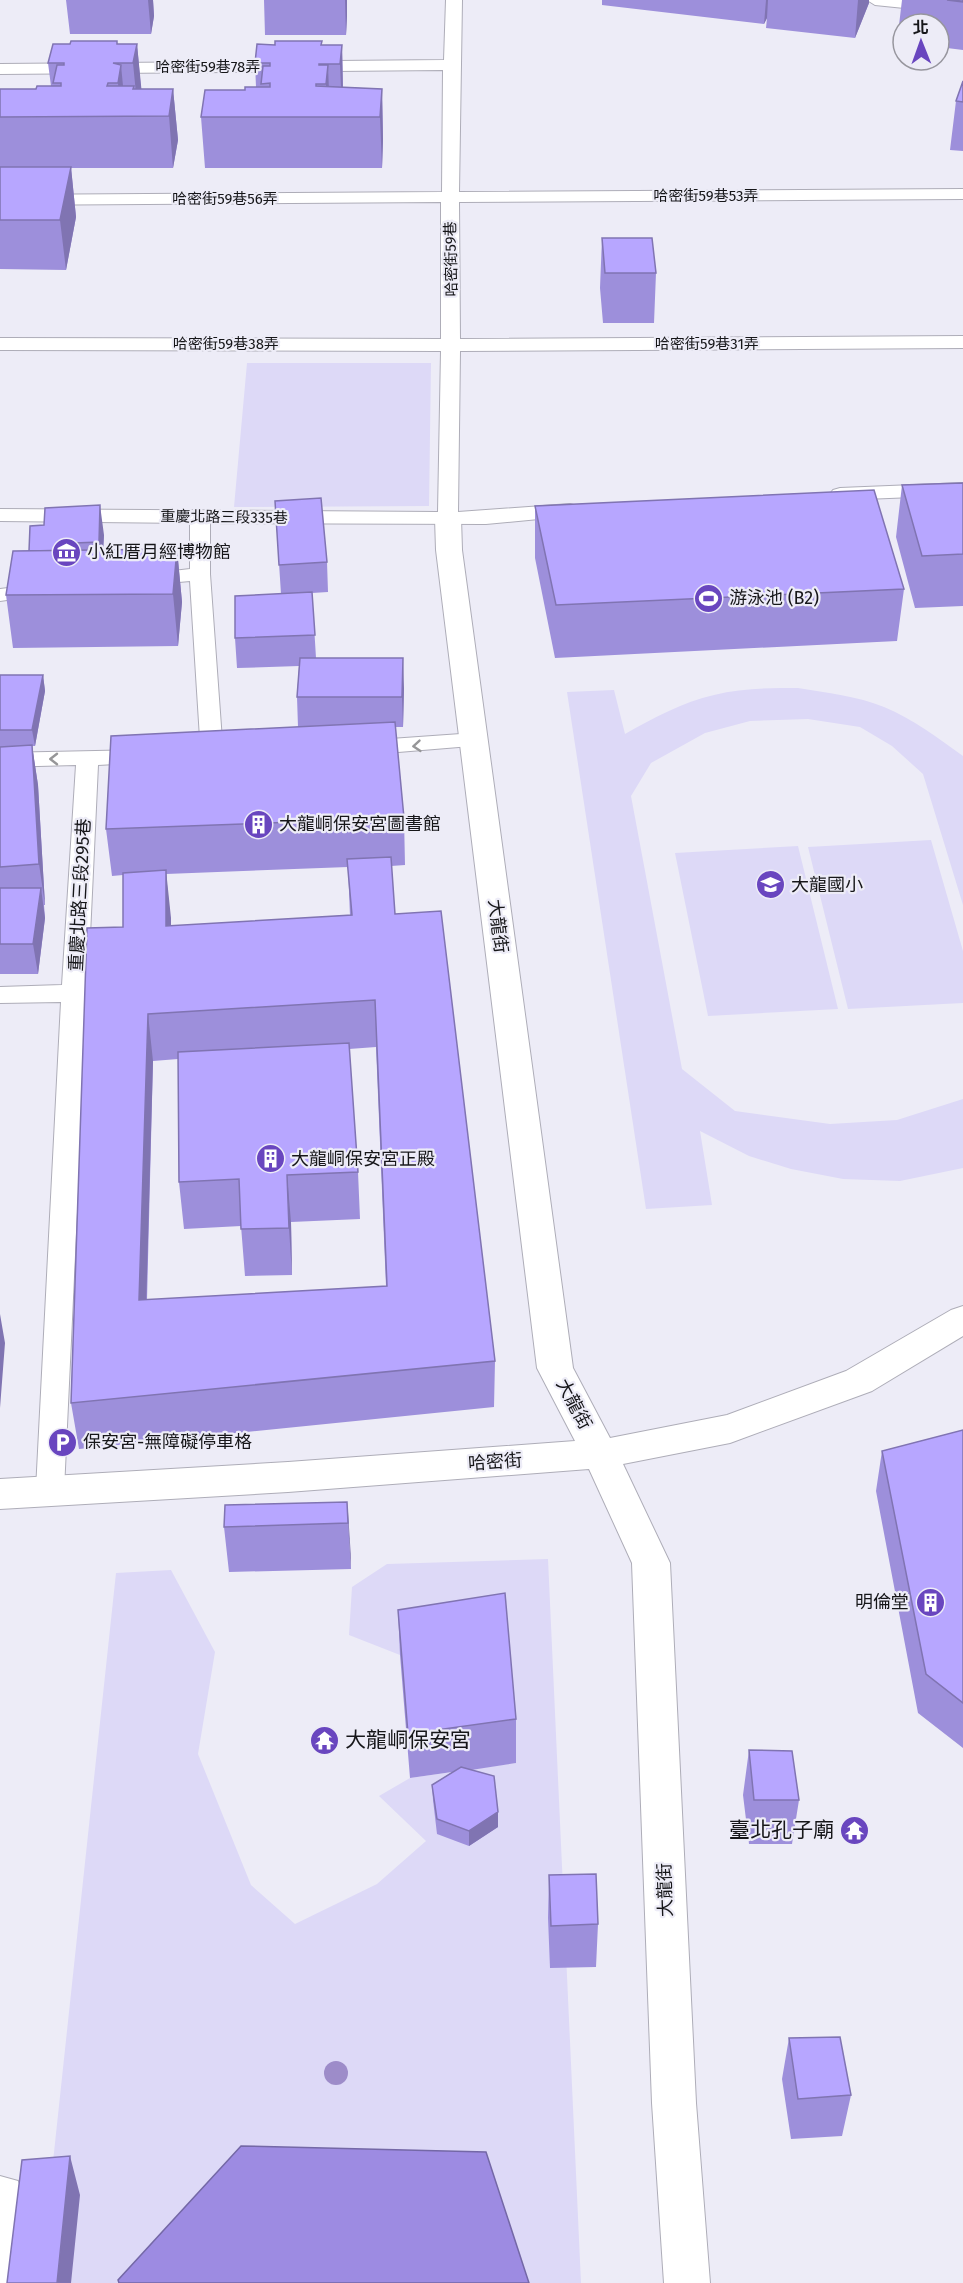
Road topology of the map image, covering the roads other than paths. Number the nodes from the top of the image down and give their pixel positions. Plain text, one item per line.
1 (454, 0) edge
2 (875, 0) edge
3 (963, 9) edge
4 (451, 65) junction
5 (0, 69) edge
6 (963, 194) edge
7 (450, 197) junction
8 (0, 200) edge
9 (963, 342) edge
10 (0, 344) edge
11 (452, 345) junction
12 (963, 489) edge
13 (821, 495) edge
14 (588, 508) edge
15 (0, 514) edge
16 (200, 516) junction
17 (448, 518) junction
18 (200, 574) junction
19 (129, 581) edge
20 (59, 589) edge
21 (0, 595) edge
22 (475, 740) junction
23 (340, 749) edge
24 (235, 753) edge
25 (212, 754) junction
26 (189, 755) edge
27 (167, 756) edge
28 (87, 759) junction
29 (0, 760) edge
30 (74, 993) junction
31 (0, 995) edge
32 (963, 1319) edge
33 (600, 1454) junction
34 (50, 1490) junction
35 (0, 1494) edge
36 (0, 2193) edge
37 (0, 2280) edge
38 (687, 2283) edge

1 - 4 lane, 哈密街59巷
2 - 3 lane
4 - 5 lane, 哈密街59巷78弄
4 - 7 lane, 哈密街59巷
6 - 7 lane, 哈密街59巷53弄
7 - 8 lane, 哈密街59巷56弄
7 - 11 lane, 哈密街59巷
9 - 11 lane, 哈密街59巷31弄
10 - 11 lane, 哈密街59巷38弄
11 - 17 lane, 哈密街59巷
12 - 13 lane
14 - 17 lane, 重慶北路三段335巷
15 - 16 lane, 重慶北路三段335巷
16 - 17 lane, 重慶北路三段335巷
16 - 18 lane
17 - 22 street, 大龍街
18 - 19 lane
18 - 25 lane
20 - 21 lane
22 -> 23 lane
22 - 33 street, 大龍街
24 - 25 lane
25 - 26 lane
27 - 28 lane
28 -> 29 lane
28 - 30 lane, 重慶北路三段295巷
30 - 31 lane, 重慶北路三段295巷
30 - 34 lane
32 - 33 street, 哈密街
33 - 34 street, 哈密街
33 - 38 street, 大龍街
34 - 35 street, 哈密街
36 - 37 lane

